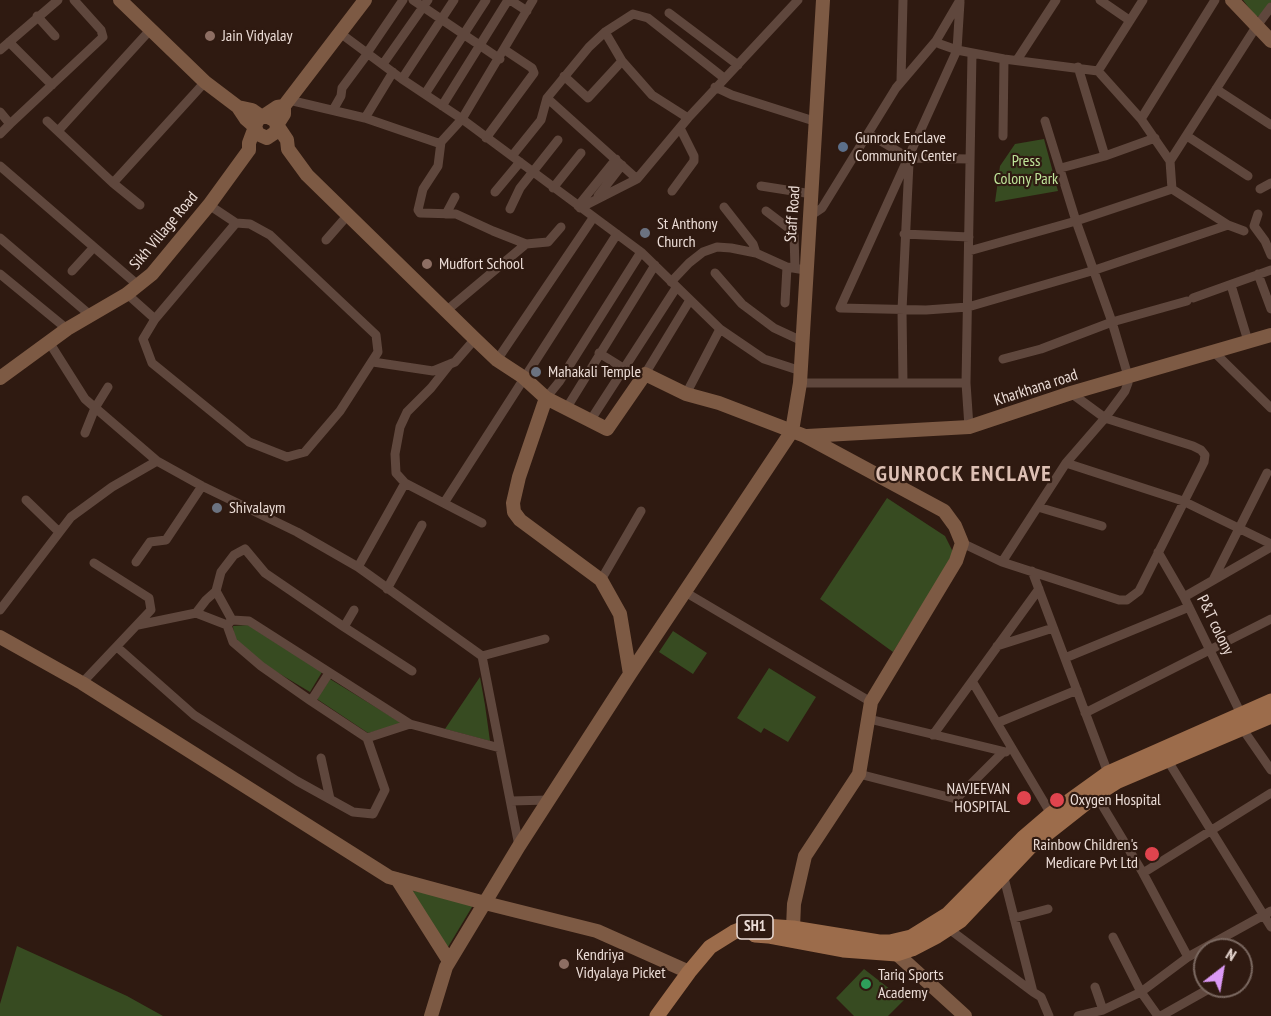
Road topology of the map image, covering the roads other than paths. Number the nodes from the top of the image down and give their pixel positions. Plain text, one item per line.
1 (58, 0) edge
2 (74, 0) edge
3 (120, 0) edge
4 (365, 0) edge
5 (403, 0) edge
6 (413, 0) edge
7 (454, 0) edge
8 (486, 0) edge
9 (509, 0) edge
10 (533, 0) edge
11 (798, 0) edge
12 (823, 0) edge
13 (903, 0) edge
14 (960, 0) edge
15 (1056, 0) edge
16 (1100, 0) edge
17 (1143, 0) edge
18 (1215, 0) edge
19 (1232, 0) edge
20 (46, 3) edge
21 (426, 3) edge
22 (1271, 7) edge
23 (527, 12) junction
24 (669, 13) dead end
25 (37, 16) junction
26 (441, 19) junction
27 (1130, 20) junction
28 (1256, 27) junction
29 (151, 29) junction
30 (605, 32) junction
31 (339, 33) junction
32 (464, 34) junction
33 (56, 36) dead end
34 (1271, 41) edge
35 (9, 42) junction
36 (940, 44) dead end
37 (480, 45) junction
38 (0, 50) edge
39 (957, 50) junction
40 (367, 53) junction
41 (972, 53) junction
42 (502, 54) junction
43 (1004, 59) junction
44 (1017, 60) junction
45 (622, 61) junction
46 (383, 64) junction
47 (738, 65) junction
48 (1078, 68) junction
49 (1098, 71) junction
50 (393, 72) junction
51 (564, 76) junction
52 (724, 78) junction
53 (402, 79) junction
54 (901, 81) junction
55 (205, 82) junction
56 (52, 85) junction
57 (715, 87) junction
58 (1216, 89) junction
59 (425, 94) junction
60 (547, 98) junction
61 (287, 103) junction
62 (442, 106) junction
63 (333, 110) junction
64 (0, 112) edge
65 (365, 118) junction
66 (688, 118) junction
67 (462, 119) junction
68 (1141, 119) junction
69 (47, 121) dead end
70 (1045, 121) dead end
71 (259, 122) junction
72 (817, 122) junction
73 (10, 124) junction
74 (277, 125) junction
75 (1271, 125) edge
76 (680, 128) junction
77 (58, 131) junction
78 (0, 134) edge
79 (869, 134) junction
80 (1003, 136) dead end
81 (1186, 136) junction
82 (267, 138) junction
83 (486, 138) junction
84 (1155, 138) junction
85 (558, 140) dead end
86 (441, 142) junction
87 (288, 149) junction
88 (249, 150) junction
89 (580, 153) dead end
90 (1105, 156) junction
91 (909, 158) junction
92 (516, 159) junction
93 (970, 159) junction
94 (1170, 161) junction
95 (619, 162) junction
96 (0, 166) edge
97 (1061, 168) junction
98 (533, 172) junction
99 (1248, 176) dead end
100 (637, 179) junction
101 (113, 183) junction
102 (1271, 183) edge
103 (760, 186) dead end
104 (553, 188) junction
105 (1172, 189) junction
106 (1260, 189) dead end
107 (672, 191) dead end
108 (495, 192) dead end
109 (812, 194) junction
110 (454, 197) dead end
111 (596, 199) junction
112 (140, 205) dead end
113 (209, 205) junction
114 (579, 207) junction
115 (724, 207) dead end
116 (510, 209) dead end
117 (766, 211) dead end
118 (446, 213) junction
119 (1258, 214) dead end
120 (347, 216) junction
121 (810, 216) junction
122 (593, 218) junction
123 (1076, 221) junction
124 (236, 223) junction
125 (1228, 225) junction
126 (561, 227) dead end
127 (1244, 231) dead end
128 (617, 234) junction
129 (904, 234) junction
130 (969, 237) junction
131 (0, 238) edge
132 (326, 240) dead end
133 (526, 244) junction
134 (94, 247) junction
135 (969, 251) junction
136 (641, 252) junction
137 (756, 253) junction
138 (1271, 255) edge
139 (655, 264) junction
140 (796, 268) junction
141 (1095, 270) junction
142 (1271, 270) edge
143 (72, 271) dead end
144 (715, 273) dead end
145 (1258, 274) junction
146 (1, 276) edge
147 (674, 285) junction
148 (1232, 285) junction
149 (133, 290) junction
150 (690, 300) junction
151 (785, 303) dead end
152 (968, 307) junction
153 (1271, 309) edge
154 (902, 310) junction
155 (446, 311) junction
156 (90, 315) junction
157 (155, 319) junction
158 (1112, 322) junction
159 (67, 329) junction
160 (720, 329) junction
161 (1270, 338) edge
162 (475, 339) junction
163 (802, 341) junction
164 (1248, 341) junction
165 (50, 342) junction
166 (1213, 351) junction
167 (599, 353) junction
168 (1003, 359) dead end
169 (497, 360) junction
170 (373, 362) junction
171 (450, 364) junction
172 (624, 368) junction
173 (643, 376) junction
174 (1128, 376) junction
175 (800, 377) junction
176 (0, 378) edge
177 (523, 378) junction
178 (966, 382) junction
179 (903, 383) junction
180 (108, 387) dead end
181 (1071, 393) junction
182 (1271, 393) edge
183 (686, 394) junction
184 (546, 398) junction
185 (1261, 400) junction
186 (95, 408) junction
187 (566, 408) junction
188 (1271, 408) edge
189 (1105, 418) junction
190 (590, 421) junction
191 (969, 427) junction
192 (85, 433) dead end
193 (799, 434) junction
194 (157, 461) junction
195 (1066, 463) junction
196 (1267, 473) dead end
197 (405, 483) junction
198 (202, 486) junction
199 (26, 500) dead end
200 (1183, 501) junction
201 (444, 503) junction
202 (1038, 507) junction
203 (641, 511) dead end
204 (482, 523) dead end
205 (422, 525) dead end
206 (1102, 526) dead end
207 (1240, 529) junction
208 (59, 532) junction
209 (962, 543) junction
210 (1271, 545) edge
211 (1158, 552) junction
212 (136, 562) dead end
213 (1002, 562) junction
214 (94, 563) dead end
215 (358, 567) junction
216 (1032, 571) junction
217 (601, 580) junction
218 (1214, 580) junction
219 (387, 589) junction
220 (1039, 590) junction
221 (216, 591) junction
222 (685, 592) junction
223 (1184, 597) junction
224 (1189, 607) junction
225 (0, 610) edge
226 (354, 610) dead end
227 (196, 613) junction
228 (1271, 619) edge
229 (230, 622) junction
230 (138, 625) junction
231 (344, 627) junction
232 (1053, 628) junction
233 (0, 637) edge
234 (545, 639) dead end
235 (997, 646) junction
236 (117, 647) junction
237 (1210, 649) junction
238 (482, 656) junction
239 (1065, 658) junction
240 (412, 670) dead end
241 (329, 673) junction
242 (630, 674) junction
243 (972, 681) junction
244 (82, 683) junction
245 (1077, 690) junction
246 (311, 701) junction
247 (1271, 701) edge
248 (871, 702) junction
249 (1085, 713) junction
250 (1271, 716) edge
251 (869, 719) junction
252 (1242, 721) junction
253 (997, 723) junction
254 (410, 724) junction
255 (933, 735) junction
256 (367, 738) junction
257 (500, 748) junction
258 (1003, 752) junction
259 (1016, 755) junction
260 (321, 758) dead end
261 (1168, 761) junction
262 (1271, 770) edge
263 (1108, 773) junction
264 (859, 774) junction
265 (1271, 793) edge
266 (1096, 795) junction
267 (330, 799) junction
268 (549, 800) junction
269 (511, 801) junction
270 (1051, 814) junction
271 (1211, 831) junction
272 (519, 846) junction
273 (1143, 873) junction
274 (1003, 874) junction
275 (397, 879) junction
276 (485, 903) junction
277 (1048, 909) dead end
278 (1268, 912) edge
279 (1014, 918) junction
280 (1271, 927) edge
281 (793, 928) junction
282 (949, 929) junction
283 (1113, 937) dead end
284 (893, 948) junction
285 (1188, 957) junction
286 (449, 961) junction
287 (689, 972) junction
288 (1095, 987) dead end
289 (1033, 992) junction
290 (1141, 992) junction
291 (1193, 997) edge
292 (1103, 1010) junction
293 (431, 1016) edge
294 (657, 1016) edge
295 (667, 1016) edge
296 (965, 1016) edge
297 (1049, 1016) edge
298 (1078, 1016) edge
299 (1159, 1016) edge

1 - 20 street
2 - 56 street
3 - 29 street
4 - 31 street
5 - 40 street
6 - 21 street
7 - 26 street
8 - 32 street
9 - 23 street
9 - 37 street
10 - 23 street
11 - 47 street
12 - 72 street, Staff Road
13 - 54 street
14 - 39 street
14 - 54 street
15 - 44 street
16 - 27 street
17 - 27 street
18 - 68 street
19 - 28 street
20 - 25 street
21 - 26 street
21 - 46 street
22 - 28 street
23 - 42 street
24 - 47 street
25 - 33 street
25 - 35 street
26 - 32 street
26 - 53 street
27 - 49 street
28 - 34 street
28 - 58 street
29 - 55 street
29 - 77 street
30 - 45 street
30 - 51 street
30 - 52 street
31 - 40 street
31 - 61 street
32 - 37 street
32 - 59 street
35 - 38 street
35 - 56 street
36 - 39 street
37 - 42 street
37 - 62 street
39 - 41 street
39 - 91 street
40 - 46 street
40 - 63 street
41 - 43 street
41 - 93 street
42 - 67 street
42 - 83 street
43 - 44 street
43 - 80 street
44 - 48 street
45 - 51 street
45 - 66 street
46 - 50 street
47 - 52 street
48 - 49 street
48 - 90 street
49 - 68 street
50 - 53 street
50 - 65 street
51 - 60 street
52 - 57 street
53 - 59 street
54 - 79 street
55 - 71 street
55 - 101 street
56 - 73 street
57 - 66 street
57 - 72 street
58 - 75 street
58 - 81 street
59 - 62 street
60 - 92 street
60 - 95 street
61 - 63 street
61 - 71 street
61 - 74 street
62 - 67 street
63 - 65 street
64 - 73 street
65 - 86 street
66 - 76 street
67 - 83 street
67 - 86 street
68 - 84 street
69 - 77 street
70 - 97 street
71 - 74 street
71 - 82 street
71 - 88 street
72 - 109 street, Staff Road
73 - 78 street
74 - 82 street
74 - 87 street
76 - 100 street
76 - 107 street
77 - 101 street
79 - 91 street
79 - 121 street
81 - 94 street
81 - 99 street
82 - 87 street
82 - 88 street
83 - 92 street
84 - 90 street
84 - 94 street
85 - 98 street
86 - 118 street
87 - 120 street
88 - 113 street, Sikh Village Road
89 - 104 street
90 - 97 street
91 - 93 street
91 - 129 street
91 - 154 street
92 - 98 street
92 - 108 street
93 - 130 street
94 - 105 street
95 - 100 street
95 - 111 street
95 - 114 street
96 - 134 street
97 - 123 street
98 - 104 street
98 - 116 street
100 - 111 street
101 - 112 street
102 - 106 street
103 - 109 street
104 - 114 street
105 - 123 street
105 - 125 street
109 - 121 street, Staff Road
110 - 118 street
111 - 114 street
113 - 124 street
113 - 149 street, Sikh Village Road
114 - 122 street
115 - 137 street
117 - 140 street
118 - 133 street
119 - 138 street
120 - 132 street
120 - 155 street
121 - 140 street, Staff Road
122 - 128 street
122 - 169 street
123 - 135 street
123 - 141 street
124 - 157 street
124 - 170 street
125 - 127 street
125 - 141 street
126 - 133 street
128 - 136 street
128 - 177 street
129 - 130 street
129 - 154 street
130 - 135 street
131 - 156 street
133 - 155 street
134 - 143 street
134 - 149 street
135 - 152 street
136 - 139 street
136 - 184 street
137 - 140 street
137 - 147 street
139 - 147 street
139 - 167 street
140 - 151 street
140 - 163 street, Staff Road
141 - 152 street
141 - 158 street
142 - 145 street
144 - 163 street
145 - 148 street
145 - 153 street
146 - 159 street
147 - 150 street
147 - 172 street
148 - 158 street
148 - 164 street
149 - 156 street, Sikh Village Road
149 - 157 street
150 - 160 street
150 - 173 street
152 - 154 street
152 - 178 street
154 - 179 street
155 - 162 street
156 - 159 street, Sikh Village Road
157 - 170 street
158 - 168 street
158 - 174 street
159 - 165 street, Sikh Village Road
160 - 175 street
160 - 183 street
161 - 164 street, Kharkhana road
162 - 169 street
162 - 171 street
163 - 175 street, Staff Road
164 - 166 street, Kharkhana road
165 - 176 street, Sikh Village Road
165 - 186 street
166 - 174 street, Kharkhana road
166 - 185 street
167 - 172 street
167 - 187 street
169 - 177 street
170 - 171 street
171 - 197 street
172 - 173 street
172 - 190 street
173 - 183 street
173 - 190 street
174 - 181 street, Kharkhana road
174 - 189 street
175 - 179 street
175 - 193 street, Staff Road
177 - 184 street
177 - 201 street
178 - 179 street
178 - 191 street
180 - 186 street
181 - 189 street
181 - 191 street, Kharkhana road
182 - 185 street
183 - 193 street
184 - 187 street
184 - 217 street
185 - 188 street
186 - 192 street
186 - 194 street
187 - 190 street
189 - 195 street
189 - 200 street
191 - 193 street, Kharkhana road
193 - 209 street
193 - 222 street
194 - 198 street
194 - 208 street
195 - 200 street
195 - 202 street
196 - 207 street
197 - 201 street
197 - 215 street
198 - 212 street
198 - 215 street
199 - 208 street
200 - 207 street
200 - 211 street
201 - 204 street
202 - 206 street
202 - 213 street
203 - 217 street
205 - 219 street
207 - 210 street
207 - 218 street
208 - 225 street
209 - 213 street
209 - 248 street
210 - 218 street
211 - 216 street
211 - 223 street, P&T colony
213 - 216 street
214 - 230 street
215 - 219 street
216 - 220 street
217 - 242 street
218 - 223 street
219 - 238 street
220 - 232 street
220 - 235 street
221 - 227 street
221 - 229 street
221 - 231 street
222 - 242 street
222 - 248 street
223 - 224 street, P&T colony
224 - 237 street, P&T colony
224 - 239 street
226 - 231 street
227 - 229 street
227 - 230 street
228 - 237 street
229 - 241 street
229 - 246 street
230 - 236 street
231 - 240 street
232 - 235 street
232 - 239 street
233 - 244 street
234 - 238 street
235 - 243 street
236 - 244 street
236 - 267 street
237 - 249 street
237 - 252 street, P&T colony
238 - 257 street
239 - 245 street
241 - 246 street
241 - 254 street
242 - 268 street
243 - 253 street
243 - 255 street
244 - 275 street
245 - 249 street
245 - 253 street
246 - 256 street
247 - 252 main road, SH1
248 - 251 street
249 - 263 street
250 - 252 main road, SH1
251 - 255 street
251 - 264 street
252 - 261 main road, SH1
252 - 262 street, P&T colony
252 - 263 main road, SH1
253 - 259 street
254 - 256 street
254 - 257 street
255 - 258 street
256 - 267 street
257 - 269 street
258 - 259 street
258 - 264 street
259 - 270 street
260 - 267 street
261 - 266 main road, SH1
261 - 271 street
263 - 270 main road, SH1
264 - 281 street
265 - 271 street
266 - 273 street
266 - 274 main road, SH1
268 - 269 street
268 - 272 street
269 - 272 street
270 - 284 main road, SH1
271 - 273 street
271 - 278 street
272 - 276 street
273 - 285 street
274 - 279 street
274 - 282 main road, SH1
275 - 276 street
275 - 286 street
276 - 286 street
276 - 287 street
277 - 279 street
278 - 280 street
278 - 285 street
279 - 289 street
281 - 284 main road, SH1
281 - 287 main road, SH1
282 - 284 main road, SH1
282 - 289 street
283 - 290 street
284 - 295 main road, SH1
284 - 296 street
285 - 290 street
286 - 293 street
287 - 294 main road, SH1
288 - 292 street
289 - 297 street
290 - 292 street
290 - 299 street
291 - 299 street
292 - 298 street

